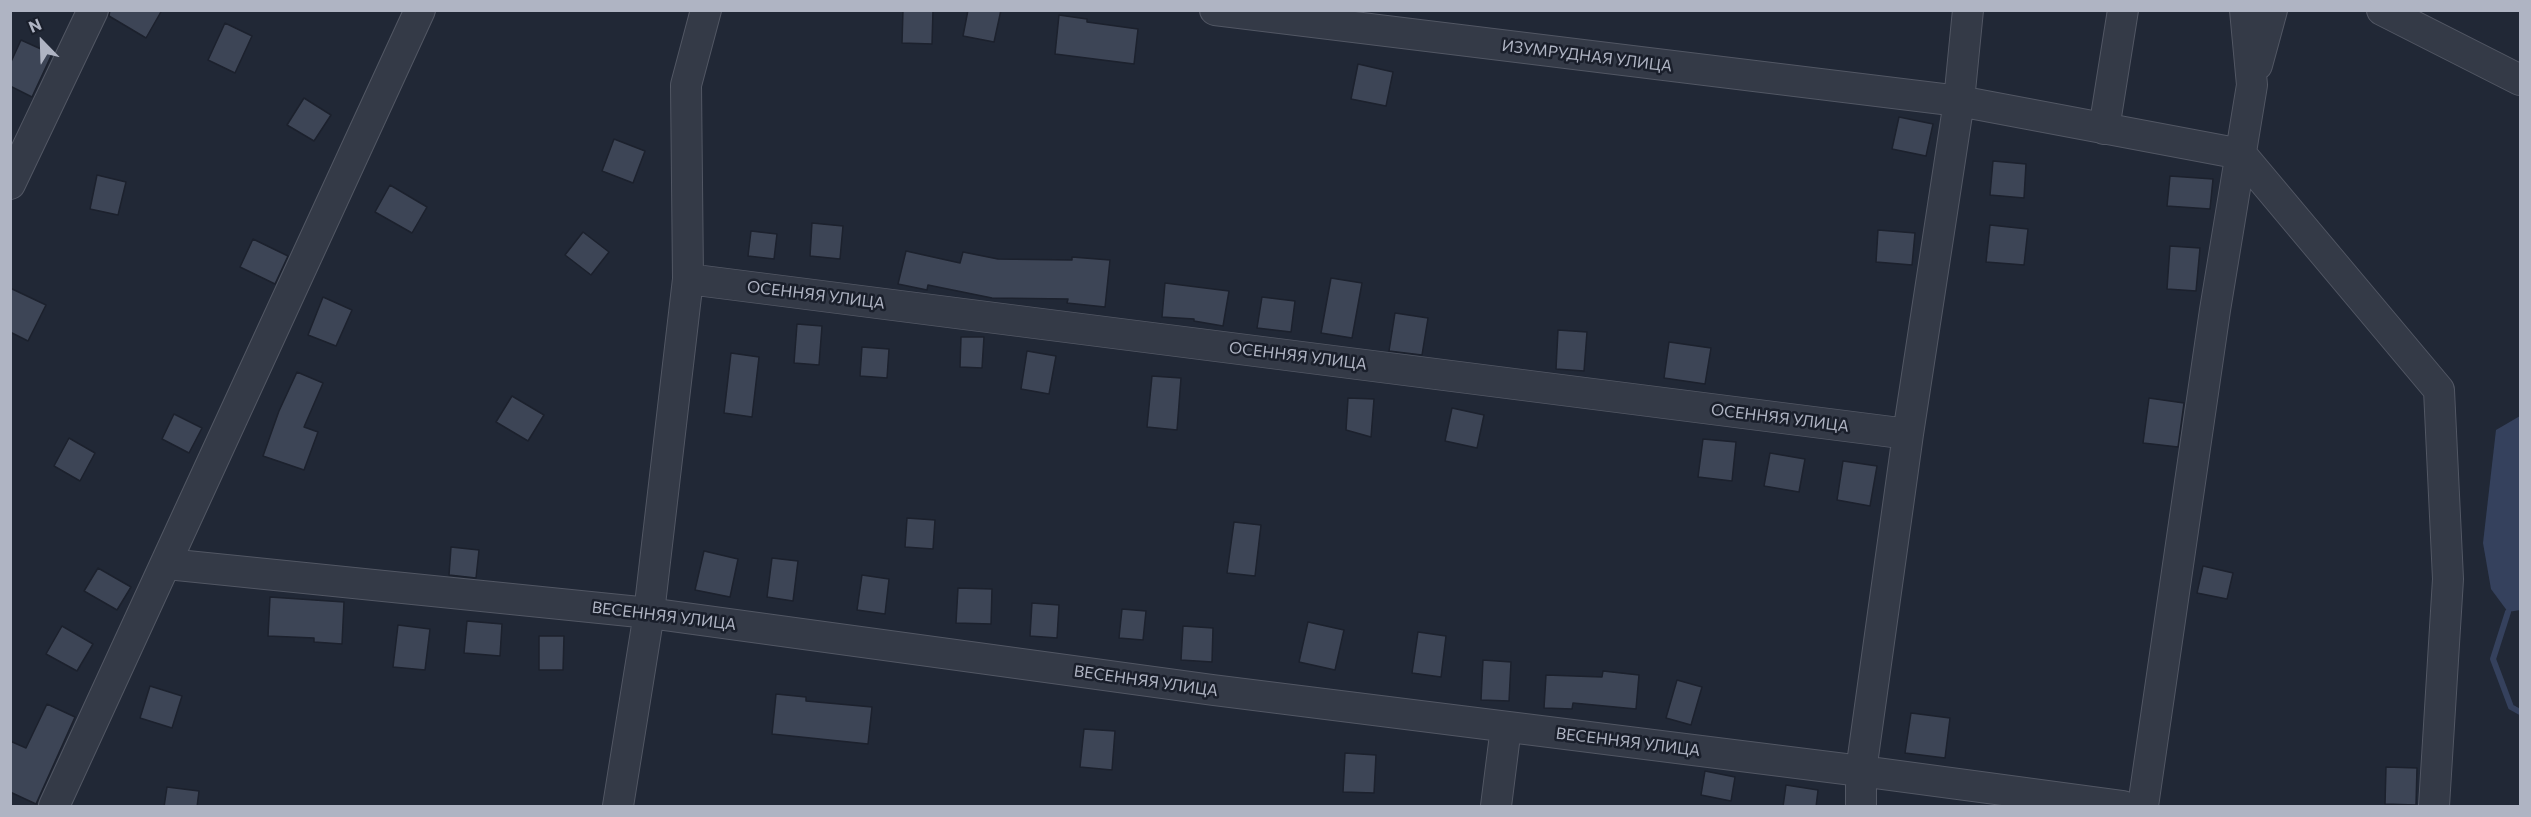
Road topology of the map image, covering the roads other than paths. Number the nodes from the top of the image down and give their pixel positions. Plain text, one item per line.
1 (93, 10) edge
2 (420, 10) edge
3 (706, 10) edge
4 (1215, 10) edge
5 (1968, 10) edge
6 (2123, 10) edge
7 (2246, 10) edge
8 (2272, 10) edge
9 (2382, 10) edge
10 (2520, 80) edge
11 (2252, 85) junction
12 (1959, 102) junction
13 (2104, 129) junction
14 (2241, 154) junction
15 (10, 184) edge
16 (688, 279) junction
17 (1908, 434) junction
18 (167, 564) junction
19 (648, 613) junction
20 (1506, 727) junction
21 (1861, 771) junction
22 (54, 807) edge
23 (618, 807) edge
24 (1496, 807) edge
25 (1861, 807) edge
26 (2123, 807) edge
27 (2143, 807) edge
28 (2434, 807) edge

1 - 15 street
2 - 18 street
3 - 16 street
4 - 12 street, ИЗУМРУДНАЯ УЛИЦА
5 - 12 street
6 - 13 street
7 - 11 street
8 - 11 street
9 - 10 street
11 - 14 street
12 - 13 street, ИЗУМРУДНАЯ УЛИЦА
12 - 17 street
13 - 14 street, ИЗУМРУДНАЯ УЛИЦА
14 - 27 street
14 - 28 street
16 - 17 street, ОСЕННЯЯ УЛИЦА
16 - 19 street
17 - 21 street
18 - 19 street, ВЕСЕННЯЯ УЛИЦА
18 - 22 street
19 - 20 street, ВЕСЕННЯЯ УЛИЦА
19 - 23 street
20 - 21 street, ВЕСЕННЯЯ УЛИЦА
20 - 24 street
21 - 25 street
21 - 26 street, ВЕСЕННЯЯ УЛИЦА

